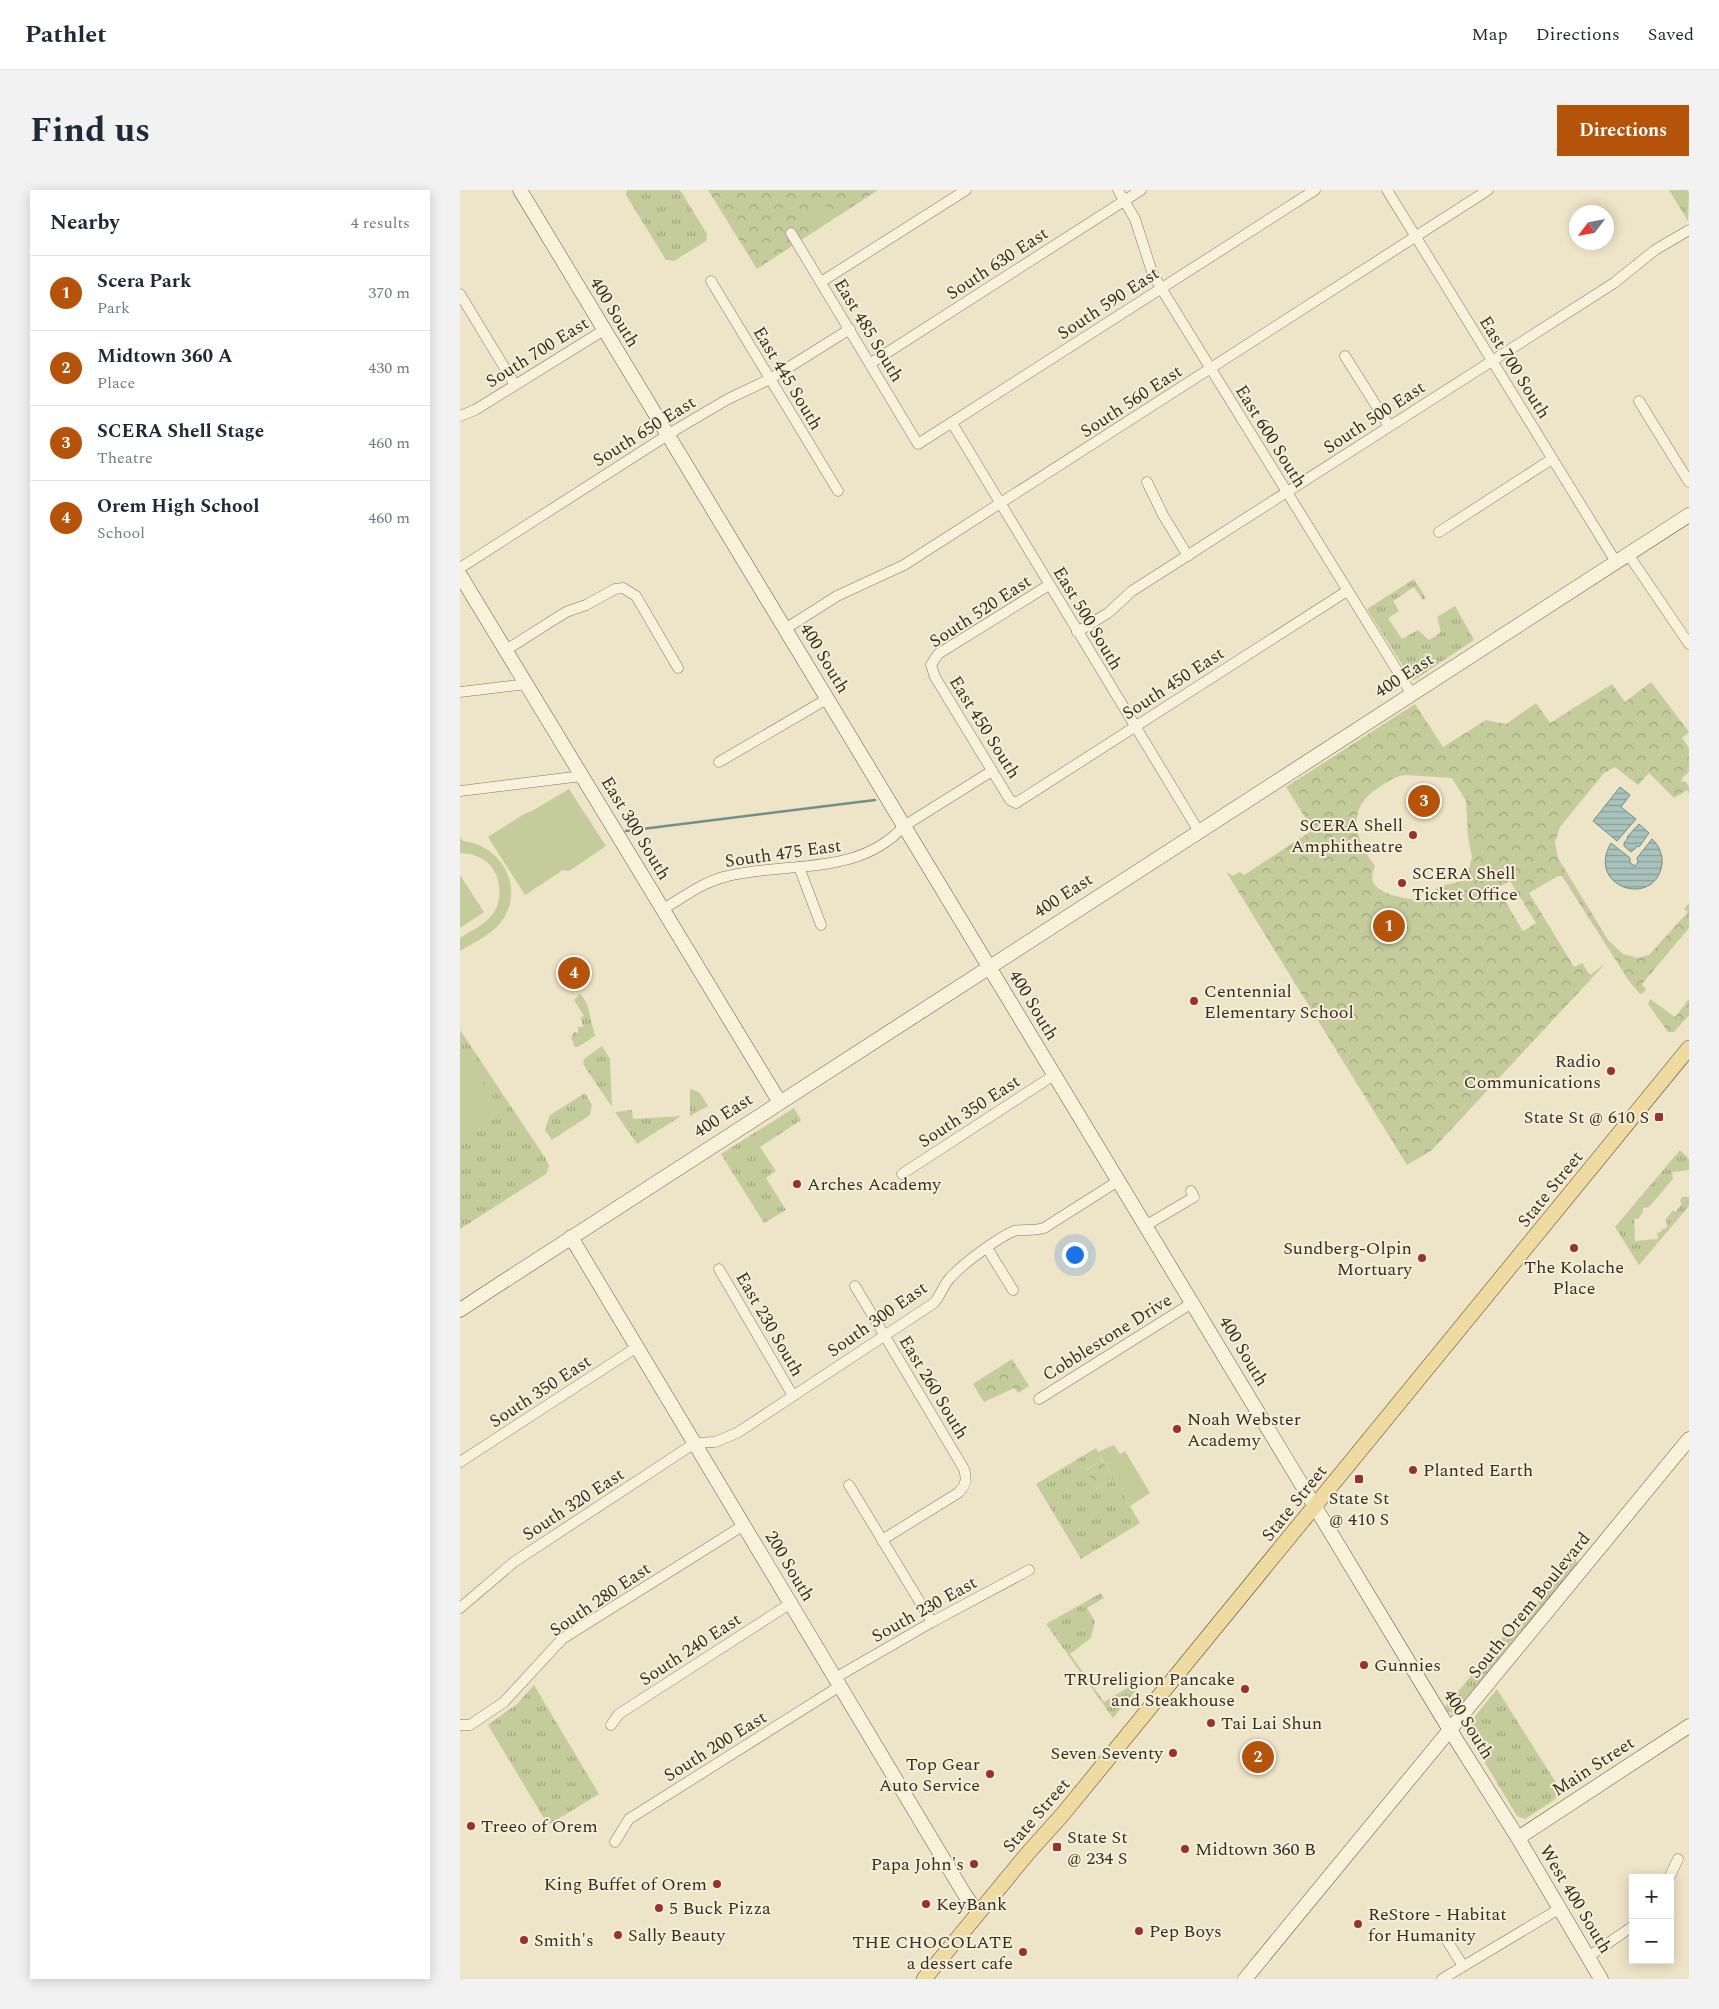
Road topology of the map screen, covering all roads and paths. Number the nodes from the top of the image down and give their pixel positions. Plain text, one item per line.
1 (520, 190) edge
2 (966, 190) edge
3 (1118, 190) edge
4 (1141, 190) edge
5 (1315, 190) edge
6 (1387, 190) edge
7 (1488, 190) edge
8 (1125, 200) junction
9 (1689, 230) edge
10 (791, 233) dead end
11 (1415, 236) junction
12 (711, 281) dead end
13 (821, 282) junction
14 (1161, 288) junction
15 (460, 294) edge
16 (604, 330) junction
17 (850, 330) junction
18 (1345, 356) dead end
19 (1492, 361) junction
20 (870, 363) junction
21 (1210, 368) junction
22 (770, 379) junction
23 (515, 385) junction
24 (1639, 400) dead end
25 (460, 416) edge
26 (952, 423) junction
27 (1389, 426) junction
28 (668, 435) junction
29 (918, 444) joint
30 (1552, 458) junction
31 (1147, 482) dead end
32 (1689, 482) edge
33 (838, 491) dead end
34 (1287, 493) junction
35 (1000, 504) junction
36 (1689, 515) edge
37 (1439, 532) dead end
38 (1188, 556) junction
39 (1622, 558) junction
40 (460, 568) edge
41 (460, 575) edge
42 (1049, 585) junction
43 (1347, 590) junction
44 (465, 592) edge
45 (785, 629) junction
46 (1077, 632) junction
47 (1689, 644) edge
48 (506, 650) junction
49 (931, 665) joint
50 (678, 668) dead end
51 (527, 684) junction
52 (460, 692) edge
53 (1411, 693) junction
54 (827, 699) junction
55 (1136, 726) junction
56 (719, 762) dead end
57 (992, 771) junction
58 (582, 776) junction
59 (460, 791) edge
60 (1016, 803) joint
61 (904, 826) junction
62 (1198, 830) junction
63 (799, 867) junction
64 (663, 909) junction
65 (821, 925) dead end
66 (988, 966) junction
67 (1689, 1048) edge
68 (1054, 1075) junction
69 (779, 1101) junction
70 (902, 1174) dead end
71 (1118, 1182) junction
72 (1191, 1191) dead end
73 (1145, 1226) junction
74 (571, 1237) junction
75 (987, 1248) junction
76 (719, 1269) dead end
77 (855, 1286) dead end
78 (1014, 1290) dead end
79 (1192, 1302) junction
80 (460, 1310) edge
81 (885, 1336) junction
82 (637, 1347) junction
83 (793, 1396) junction
84 (1039, 1399) dead end
85 (1689, 1439) edge
86 (695, 1443) junction
87 (460, 1462) edge
88 (849, 1485) dead end
89 (1315, 1506) junction
90 (744, 1525) junction
91 (882, 1540) junction
92 (1029, 1570) dead end
93 (790, 1604) junction
94 (460, 1608) edge
95 (932, 1622) junction
96 (837, 1682) junction
97 (460, 1725) edge
98 (611, 1725) dead end
99 (1689, 1726) edge
100 (1450, 1730) junction
101 (1518, 1838) junction
102 (615, 1842) dead end
103 (1678, 1858) dead end
104 (1671, 1874) edge
105 (1559, 1909) junction
106 (978, 1913) junction
107 (1629, 1929) edge
108 (1446, 1939) dead end
109 (1588, 1957) junction
110 (1464, 1966) junction
111 (924, 1979) edge
112 (1245, 1979) edge
113 (1442, 1979) edge
114 (1601, 1979) edge

1 - 16 street, 400 South
2 - 13 street
3 - 8 street, East 600 South
4 - 8 street, South 630 East
5 - 14 street, South 590 East
6 - 11 street, East 700 South
7 - 11 street, South 560 East
8 - 14 street, East 600 South
8 - 20 street, South 630 East
9 - 19 street, South 500 East
10 - 13 street, East 485 South
11 - 19 street, East 700 South
11 - 21 street, South 560 East
12 - 22 street, East 445 South
13 - 17 street, East 485 South
14 - 21 street, East 600 South
14 - 26 street, South 590 East
15 - 23 street
16 - 23 street, South 700 East
16 - 28 street, 400 South
17 - 20 street, East 485 South
17 - 22 street, South 650 East
18 - 27 street
19 - 27 street, South 500 East
19 - 30 street, East 700 South
20 - 29 street, East 485 South
21 - 34 street, East 600 South
21 - 35 street, South 560 East
22 - 28 street, South 650 East
22 - 33 street, East 445 South
23 - 25 street, South 700 East
24 - 32 street
26 - 29 street, South 590 East
26 - 35 street, East 500 South
27 - 34 street, South 500 East
28 - 40 street, South 650 East
28 - 45 street, 400 South
30 - 37 street
30 - 39 street, East 700 South
31 - 38 street
34 - 38 street, South 500 East
34 - 43 street, East 600 South
35 - 42 street, East 500 South
35 - 45 street, South 560 East
36 - 39 street, 400 East
38 - 46 street, South 500 East
39 - 47 street, East 700 South
39 - 53 street, 400 East
41 - 44 street, East 300 South
42 - 46 street, East 500 South
42 - 49 street, South 520 East
43 - 53 street, East 600 South
43 - 55 street, South 450 East
44 - 48 street, East 300 South
45 - 54 street, 400 South
46 - 55 street, East 500 South
48 - 50 street
48 - 51 street, East 300 South
49 - 57 street, East 450 South
51 - 52 street
51 - 58 street, East 300 South
53 - 62 street, 400 East
54 - 56 street
54 - 61 street, 400 South
55 - 60 street, South 450 East
55 - 62 street, East 500 South
57 - 60 street, East 450 South
57 - 61 street, South 475 East
58 - 59 street
58 - 64 street, East 300 South
61 - 63 street, South 475 East
61 - 66 street, 400 South
62 - 66 street, 400 East
63 - 64 street, South 475 East
63 - 65 street
64 - 69 street, East 300 South
66 - 68 street, 400 South
66 - 69 street, 400 East
67 - 89 main road, State Street
68 - 70 street, South 350 East
68 - 71 street, 400 South
69 - 74 street, 400 East
71 - 73 street, 400 South
71 - 75 street, South 300 East
72 - 73 street
73 - 79 street, 400 South
74 - 80 street, 400 East
74 - 82 street, 200 South
75 - 78 street
75 - 81 street, South 300 East
76 - 83 street, East 230 South
77 - 81 street, East 260 South
79 - 84 street, Cobblestone Drive
79 - 89 street, 400 South
81 - 83 street, South 300 East
81 - 91 street, East 260 South
82 - 86 street, 200 South
82 - 87 street, South 350 East
83 - 86 street, South 300 East
85 - 100 street, South Orem Boulevard
86 - 90 street, 200 South
86 - 94 street, South 320 East
88 - 91 street
89 - 100 street, 400 South
89 - 106 main road, State Street
90 - 93 street, 200 South
90 - 97 street, South 280 East
91 - 95 street
92 - 95 street, South 230 East
93 - 96 street, 200 South
93 - 98 street, South 240 East
95 - 96 street, South 230 East
96 - 102 street, South 200 East
96 - 106 street, 200 South
99 - 101 street, Main Street
100 - 101 street, 400 South
100 - 112 street, South Orem Boulevard
101 - 105 street, West 400 South
103 - 104 street
105 - 109 street, West 400 South
105 - 110 street
106 - 111 main road, State Street
107 - 109 street
108 - 110 street
109 - 114 street, West 400 South
110 - 113 street

